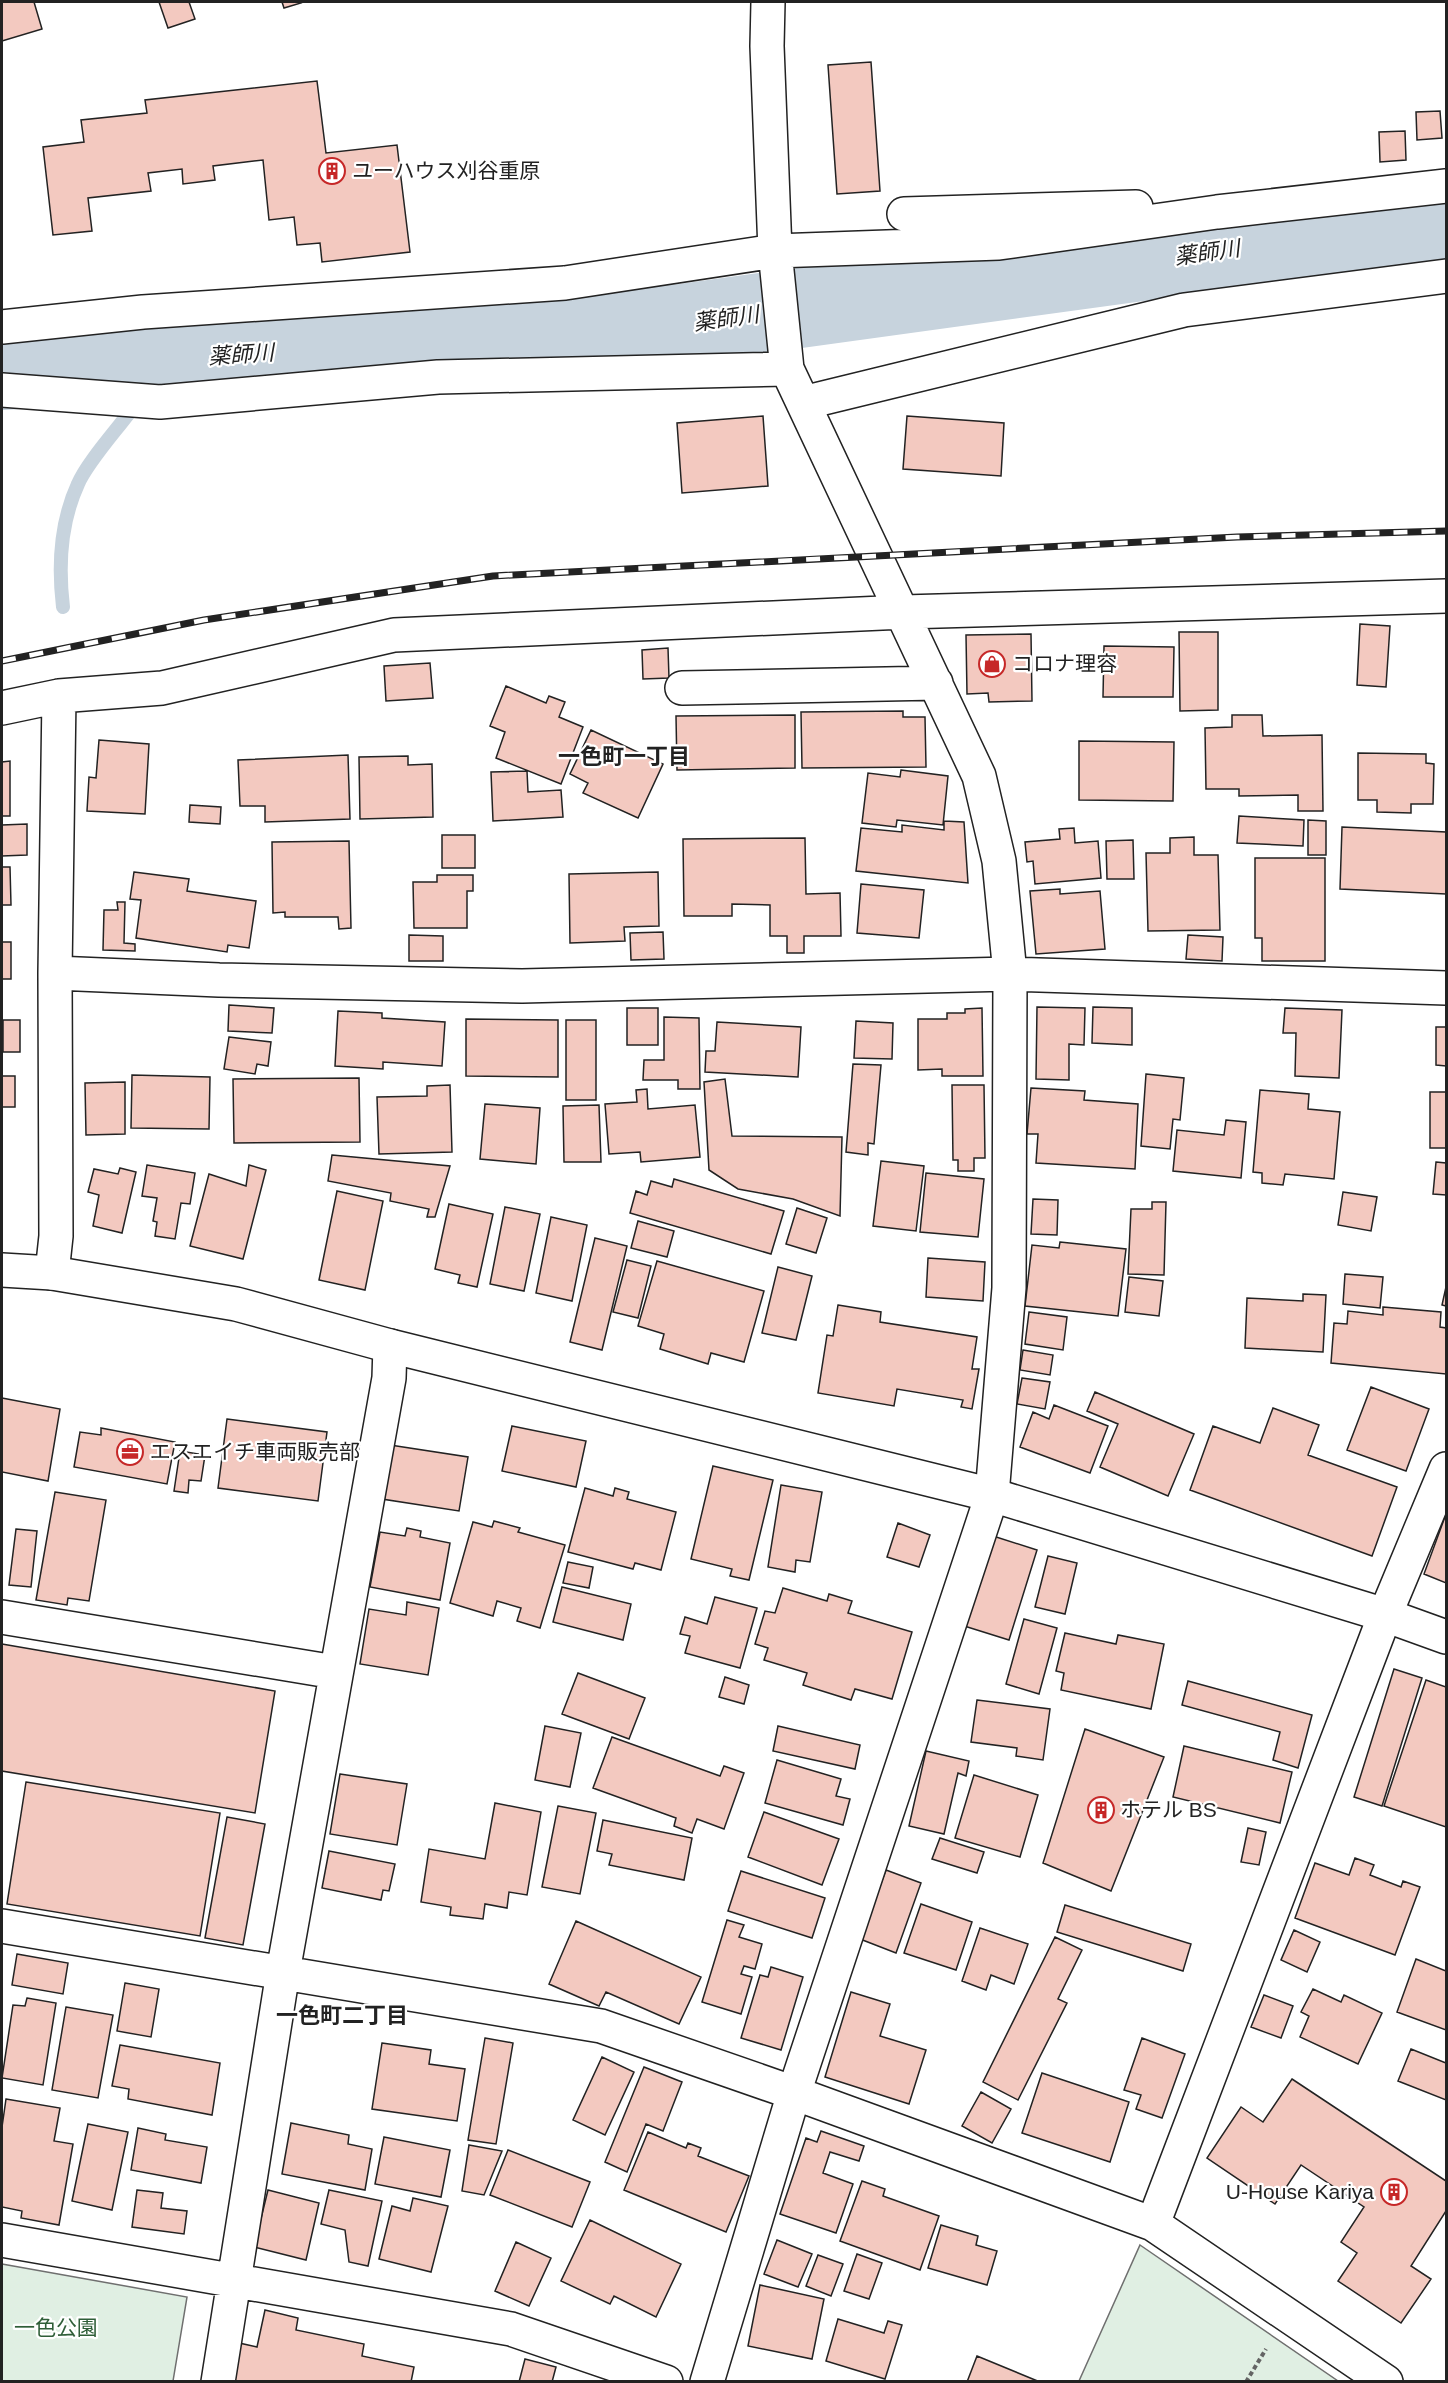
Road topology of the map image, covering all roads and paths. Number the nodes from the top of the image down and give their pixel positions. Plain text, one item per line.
1 (768, 2) edge
2 (1446, 186) edge
3 (1217, 212) junction
4 (904, 214) dead end
5 (775, 251) junction
6 (1446, 276) edge
7 (2, 327) edge
8 (788, 369) junction
9 (2, 390) edge
10 (803, 403) junction
11 (1446, 596) edge
12 (904, 612) junction
13 (936, 683) junction
14 (681, 688) dead end
15 (59, 696) junction
16 (2, 708) edge
17 (55, 973) junction
18 (1010, 974) junction
19 (1446, 988) edge
20 (2, 1270) edge
21 (52, 1273) junction
22 (390, 1346) junction
23 (1446, 1469) edge
24 (992, 1495) junction
25 (1385, 1615) junction
26 (2, 1617) edge
27 (1446, 1637) edge
28 (335, 1672) junction
29 (2, 1926) edge
30 (283, 1972) junction
31 (795, 2093) junction
32 (1152, 2224) junction
33 (2, 2240) edge
34 (235, 2280) junction
35 (218, 2382) edge
36 (666, 2382) edge
37 (707, 2382) edge
38 (1386, 2382) edge

1 - 5 street
2 - 3 street
3 - 4 street
3 - 5 street
5 - 7 street
5 - 8 street
6 - 10 street
8 - 9 street
8 - 10 street
10 - 12 street
11 - 12 street
12 - 13 street
12 - 15 street
13 - 14 street
13 - 18 street
15 - 16 street
15 - 17 street
17 - 18 street
17 - 21 street
18 - 19 street
18 - 24 street
20 - 21 street
21 - 22 street
22 - 24 street
22 - 28 street
23 - 25 street
24 - 25 street
24 - 31 street
25 - 27 street
25 - 32 street
26 - 28 street
28 - 30 street
29 - 30 street
30 - 31 street
30 - 34 street
31 - 32 street
31 - 37 street
32 - 38 street
33 - 34 street
34 - 35 street
34 - 36 street

